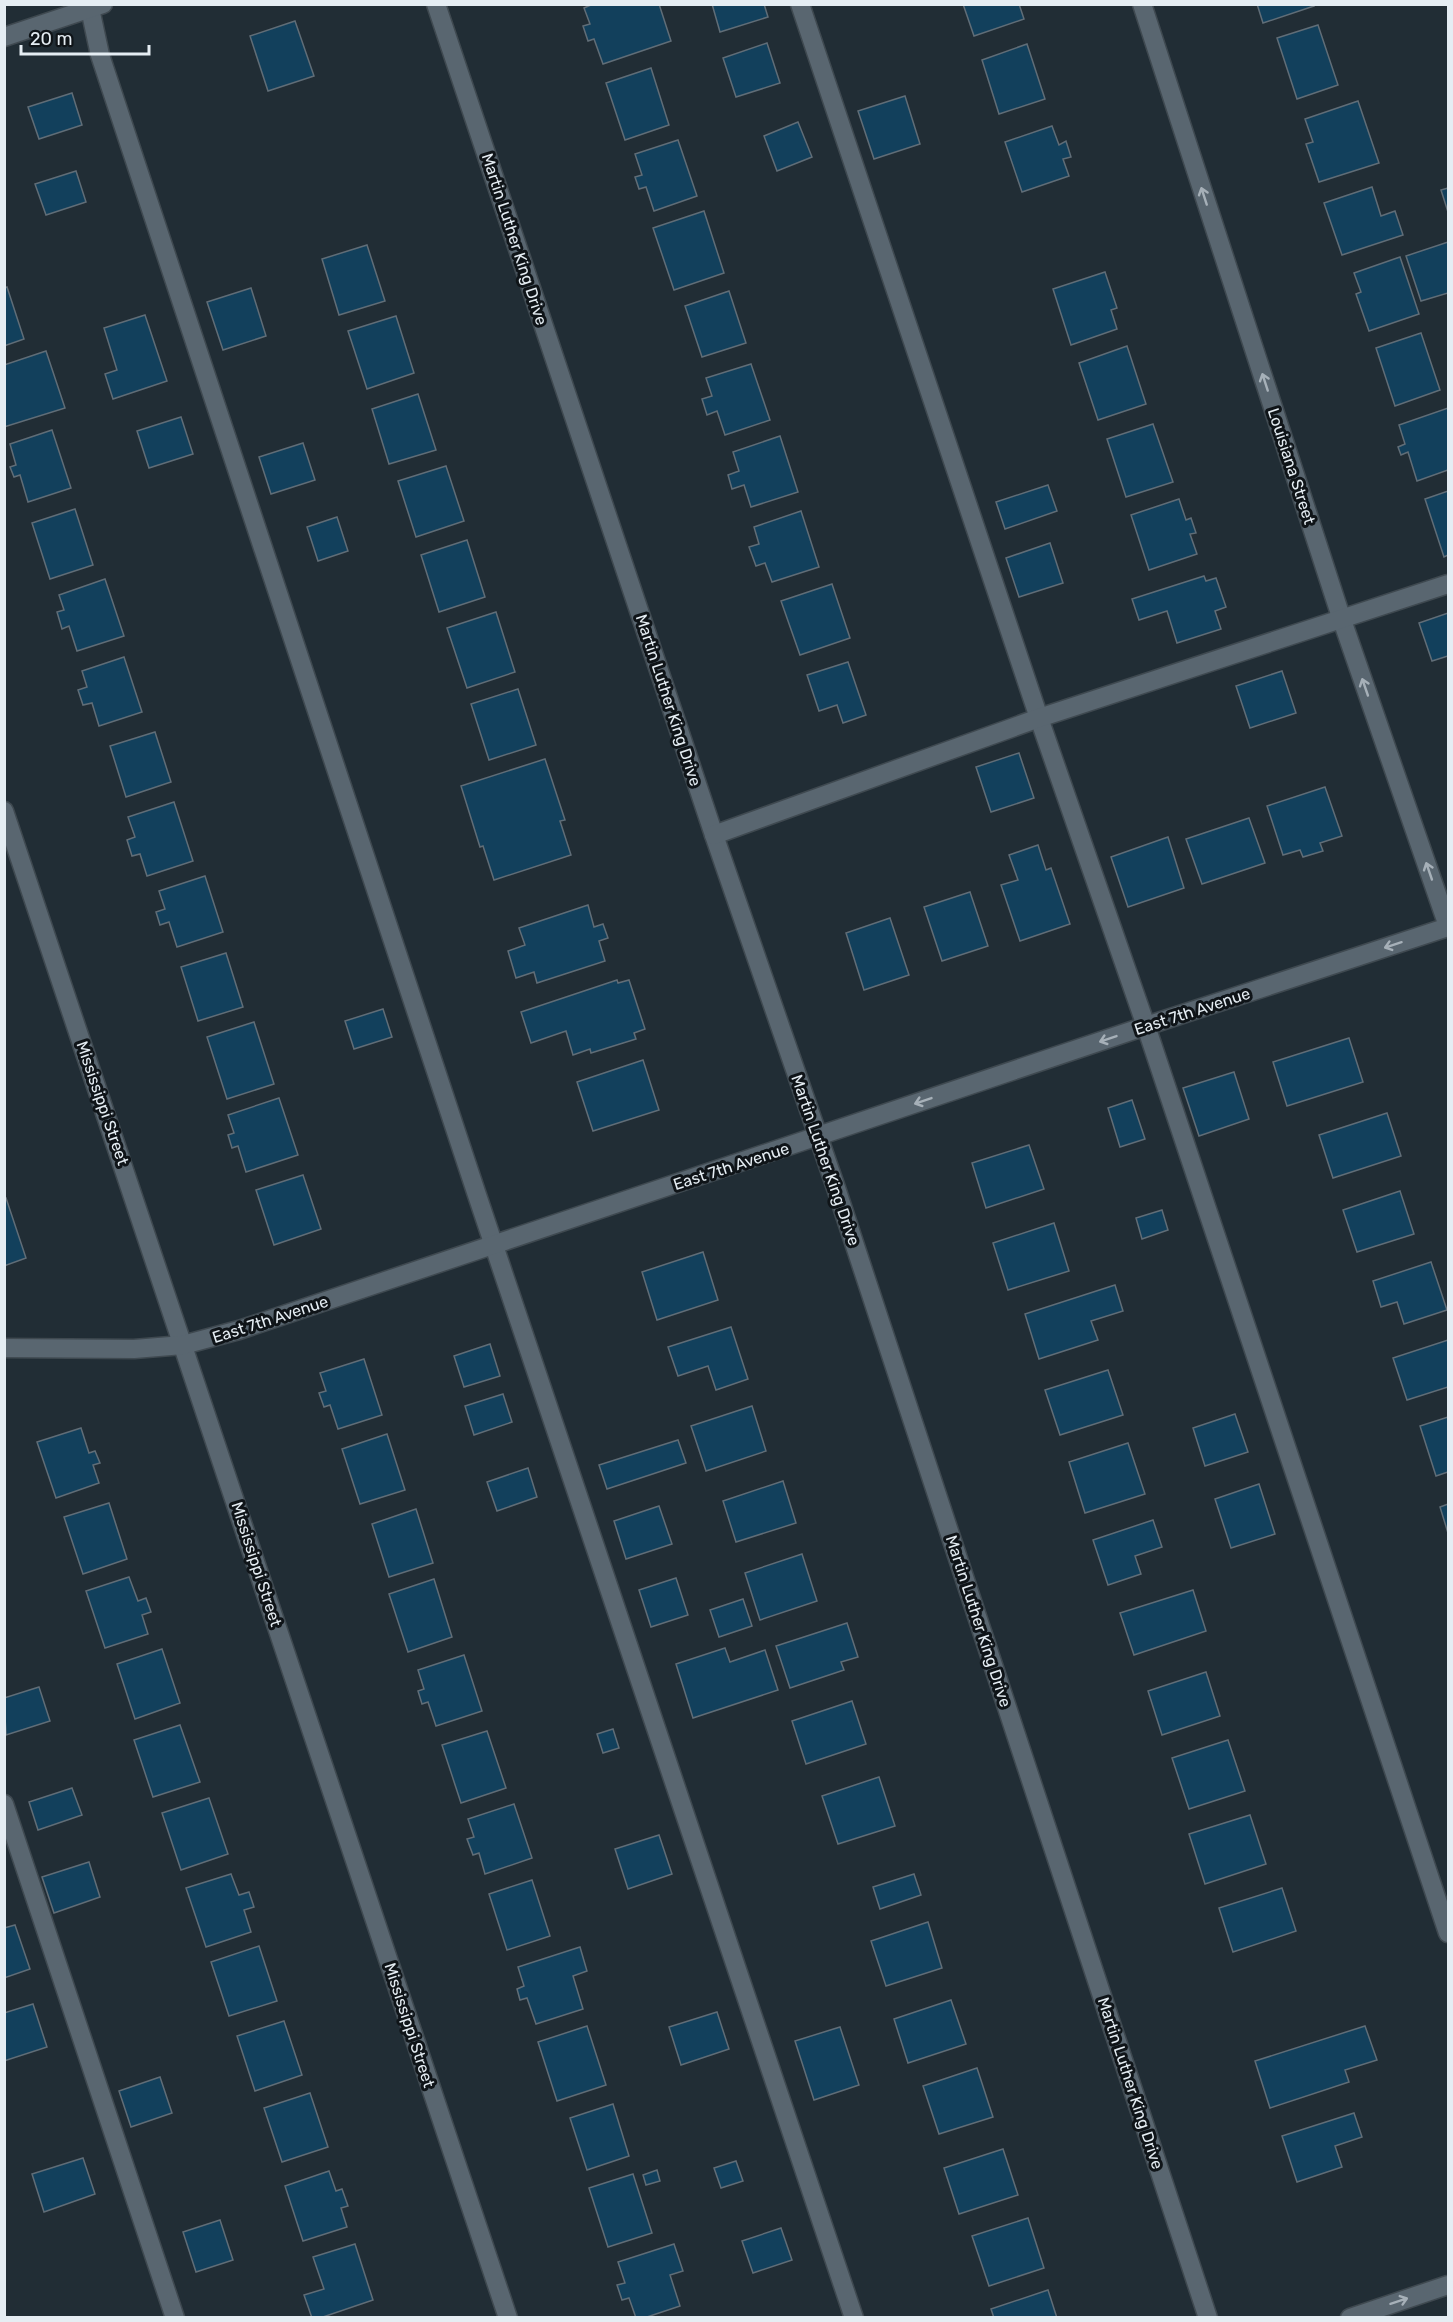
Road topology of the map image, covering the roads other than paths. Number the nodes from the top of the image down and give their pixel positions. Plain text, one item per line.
1 (436, 4) edge
2 (800, 4) edge
3 (1142, 4) edge
4 (94, 6) edge
5 (4, 37) edge
6 (1449, 584) edge
7 (1342, 620) junction
8 (1039, 718) junction
9 (4, 811) edge
10 (714, 835) junction
11 (1449, 927) edge
12 (1146, 1026) junction
13 (819, 1136) junction
14 (494, 1245) junction
15 (183, 1345) junction
16 (4, 1348) edge
17 (4, 1804) edge
18 (1449, 1933) edge
19 (1449, 2285) edge
20 (175, 2318) edge
21 (508, 2318) edge
22 (854, 2318) edge
23 (1208, 2318) edge
24 (1350, 2318) edge

1 - 10 street, Martin Luther King Drive
2 - 8 street
7 -> 3 street, Louisiana Street
4 - 5 street
4 - 14 street
6 - 7 street
7 - 8 street
11 -> 7 street, Louisiana Street
8 - 10 street
8 - 12 street
9 - 15 street, Mississippi Street
10 - 13 street, Martin Luther King Drive
11 -> 12 street, East 7th Avenue
12 -> 13 street, East 7th Avenue
12 - 18 street
13 - 14 street, East 7th Avenue
13 - 23 street, Martin Luther King Drive
14 - 15 street, East 7th Avenue
14 - 22 street
15 - 16 street, East 7th Avenue
15 - 21 street, Mississippi Street
17 - 20 street
24 -> 19 street

